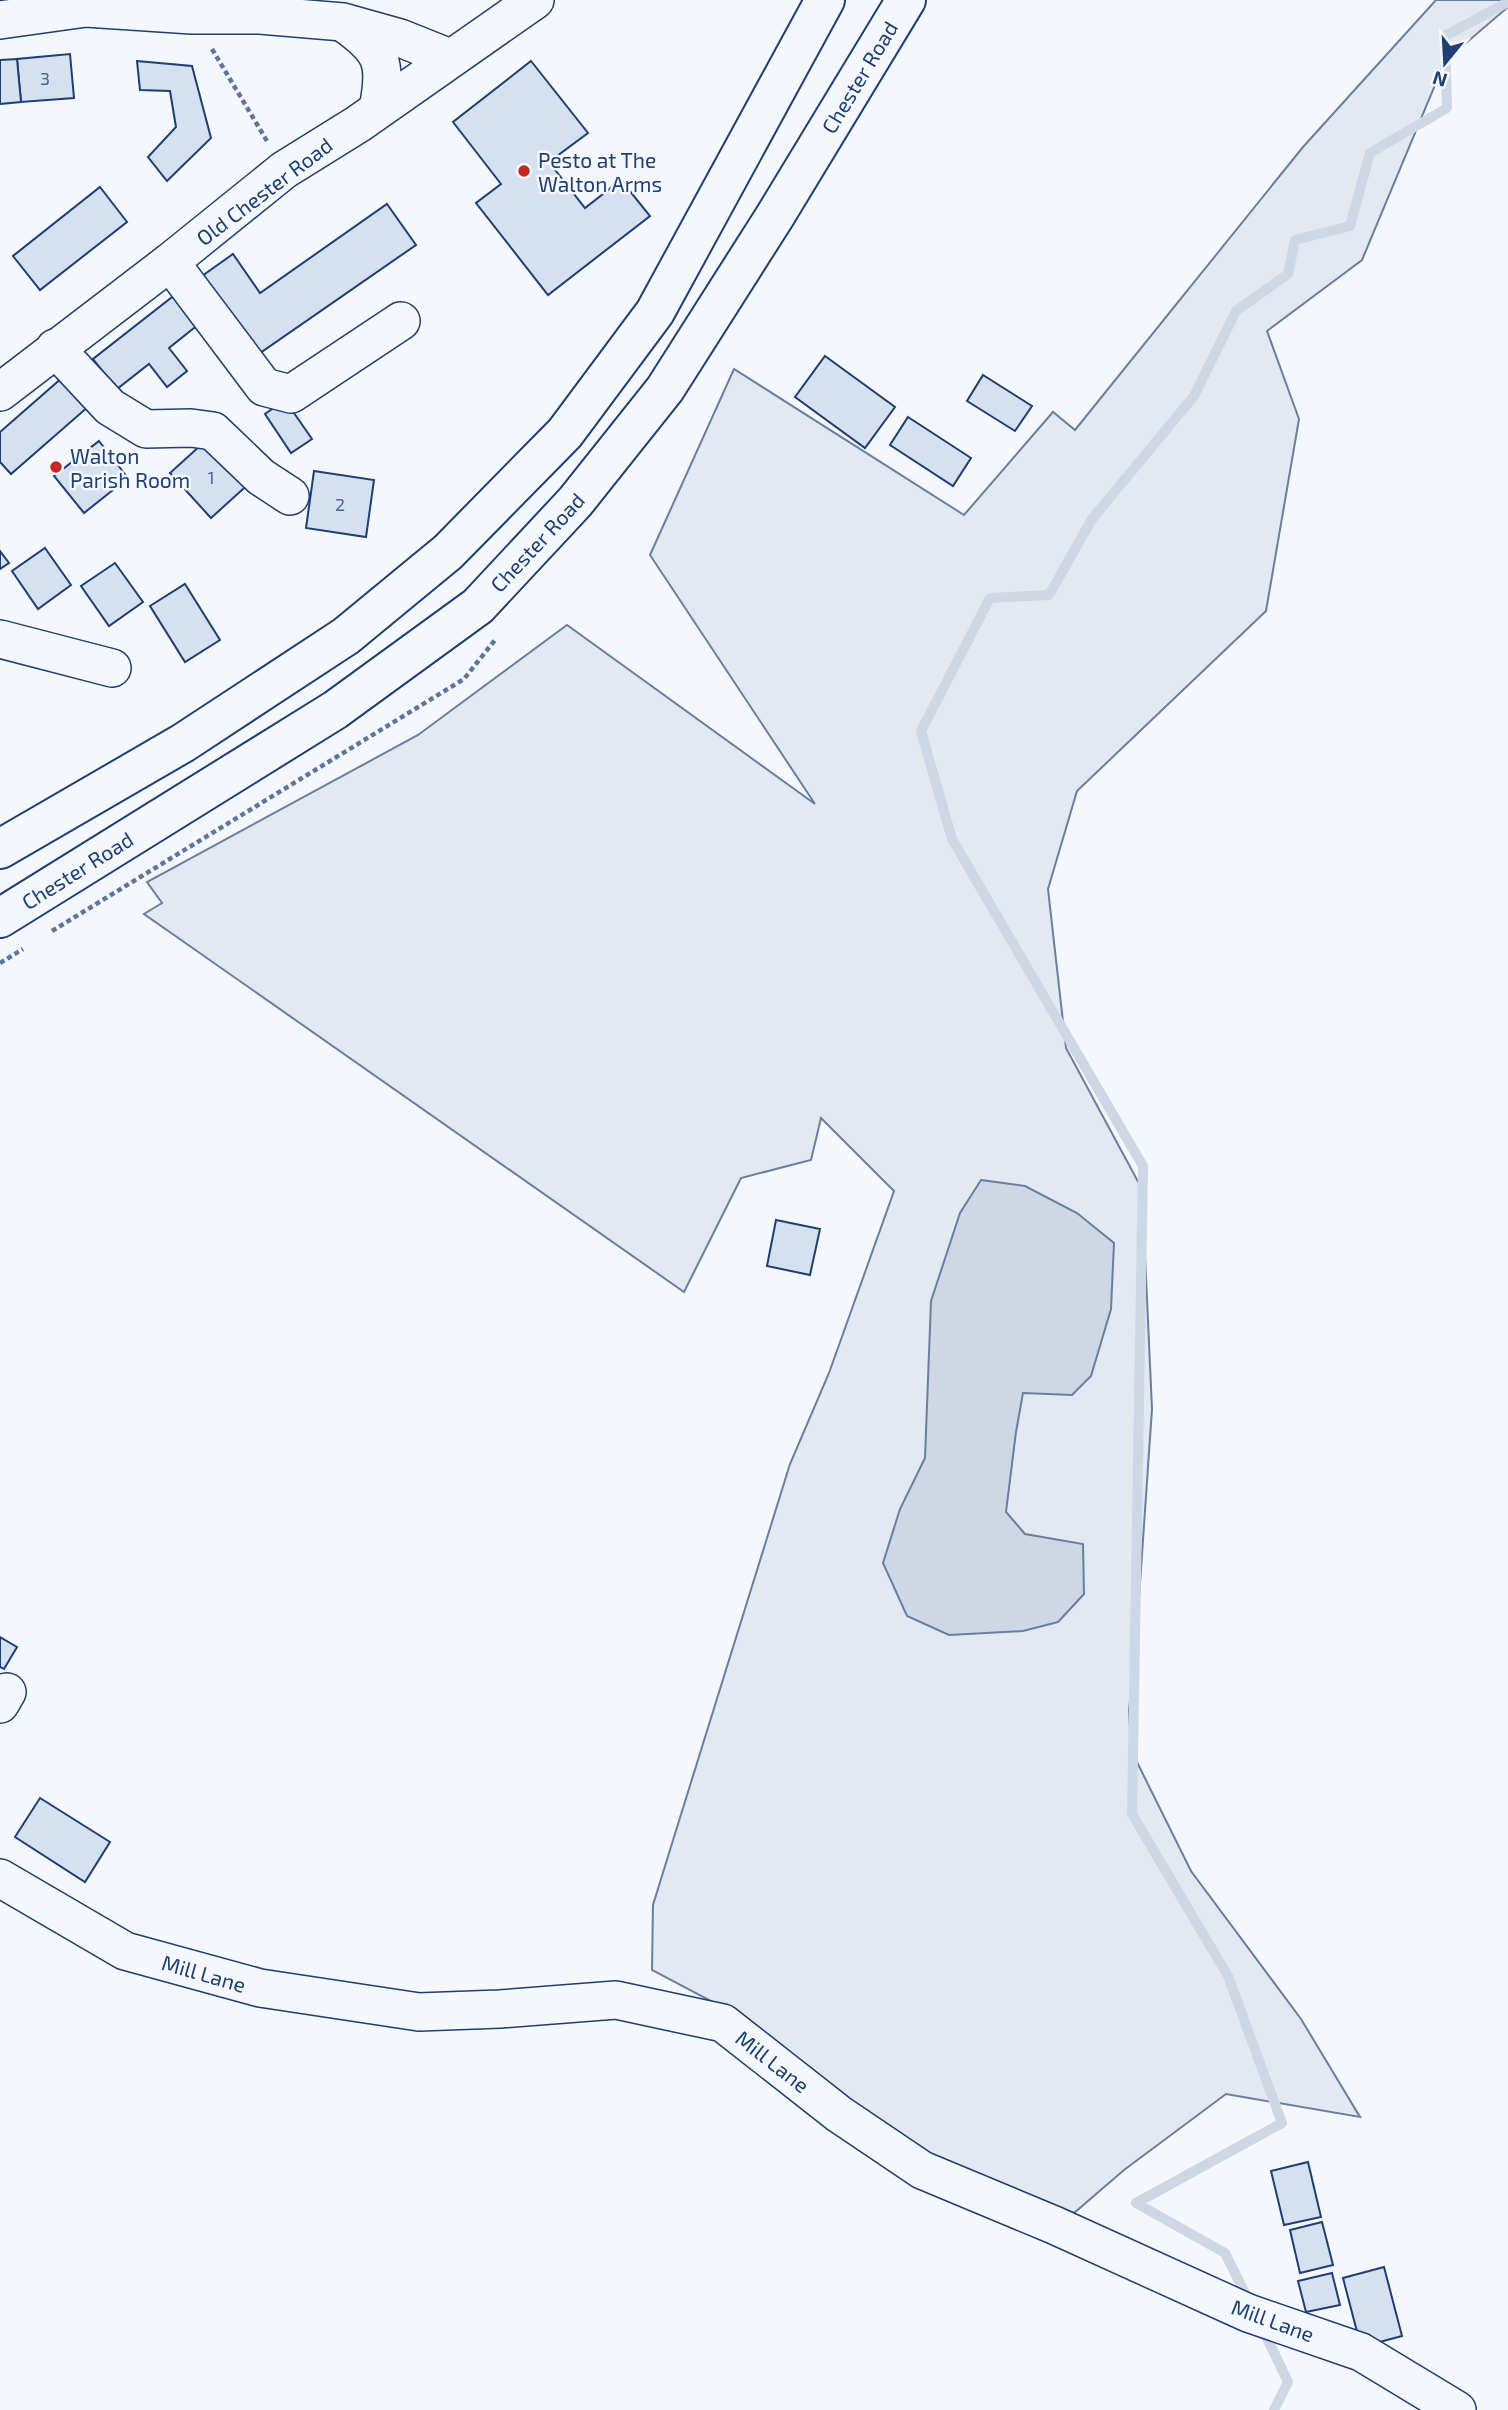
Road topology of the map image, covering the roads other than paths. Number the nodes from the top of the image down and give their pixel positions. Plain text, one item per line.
1 (535, 0) edge
2 (825, 0) edge
3 (906, 0) edge
4 (261, 7) edge
5 (344, 11) edge
6 (0, 20) edge
7 (450, 58) junction
8 (378, 109) junction
9 (170, 262) junction
10 (401, 321) dead end
11 (55, 348) junction
12 (0, 392) edge
13 (290, 496) dead end
14 (0, 639) edge
15 (112, 668) dead end
16 (0, 849) edge
17 (0, 918) edge
18 (0, 1878) edge
19 (1457, 2410) edge

1 - 7 street, Old Chester Road
2 - 16 highway
3 - 17 highway, Chester Road
4 - 5 street
4 - 6 street
5 - 7 street
5 - 8 street
7 - 8 street, Old Chester Road
8 - 9 street, Old Chester Road
9 - 10 street
9 - 11 street, Old Chester Road
11 - 12 street, Old Chester Road
11 - 13 street
14 - 15 street
18 - 19 street, Mill Lane

